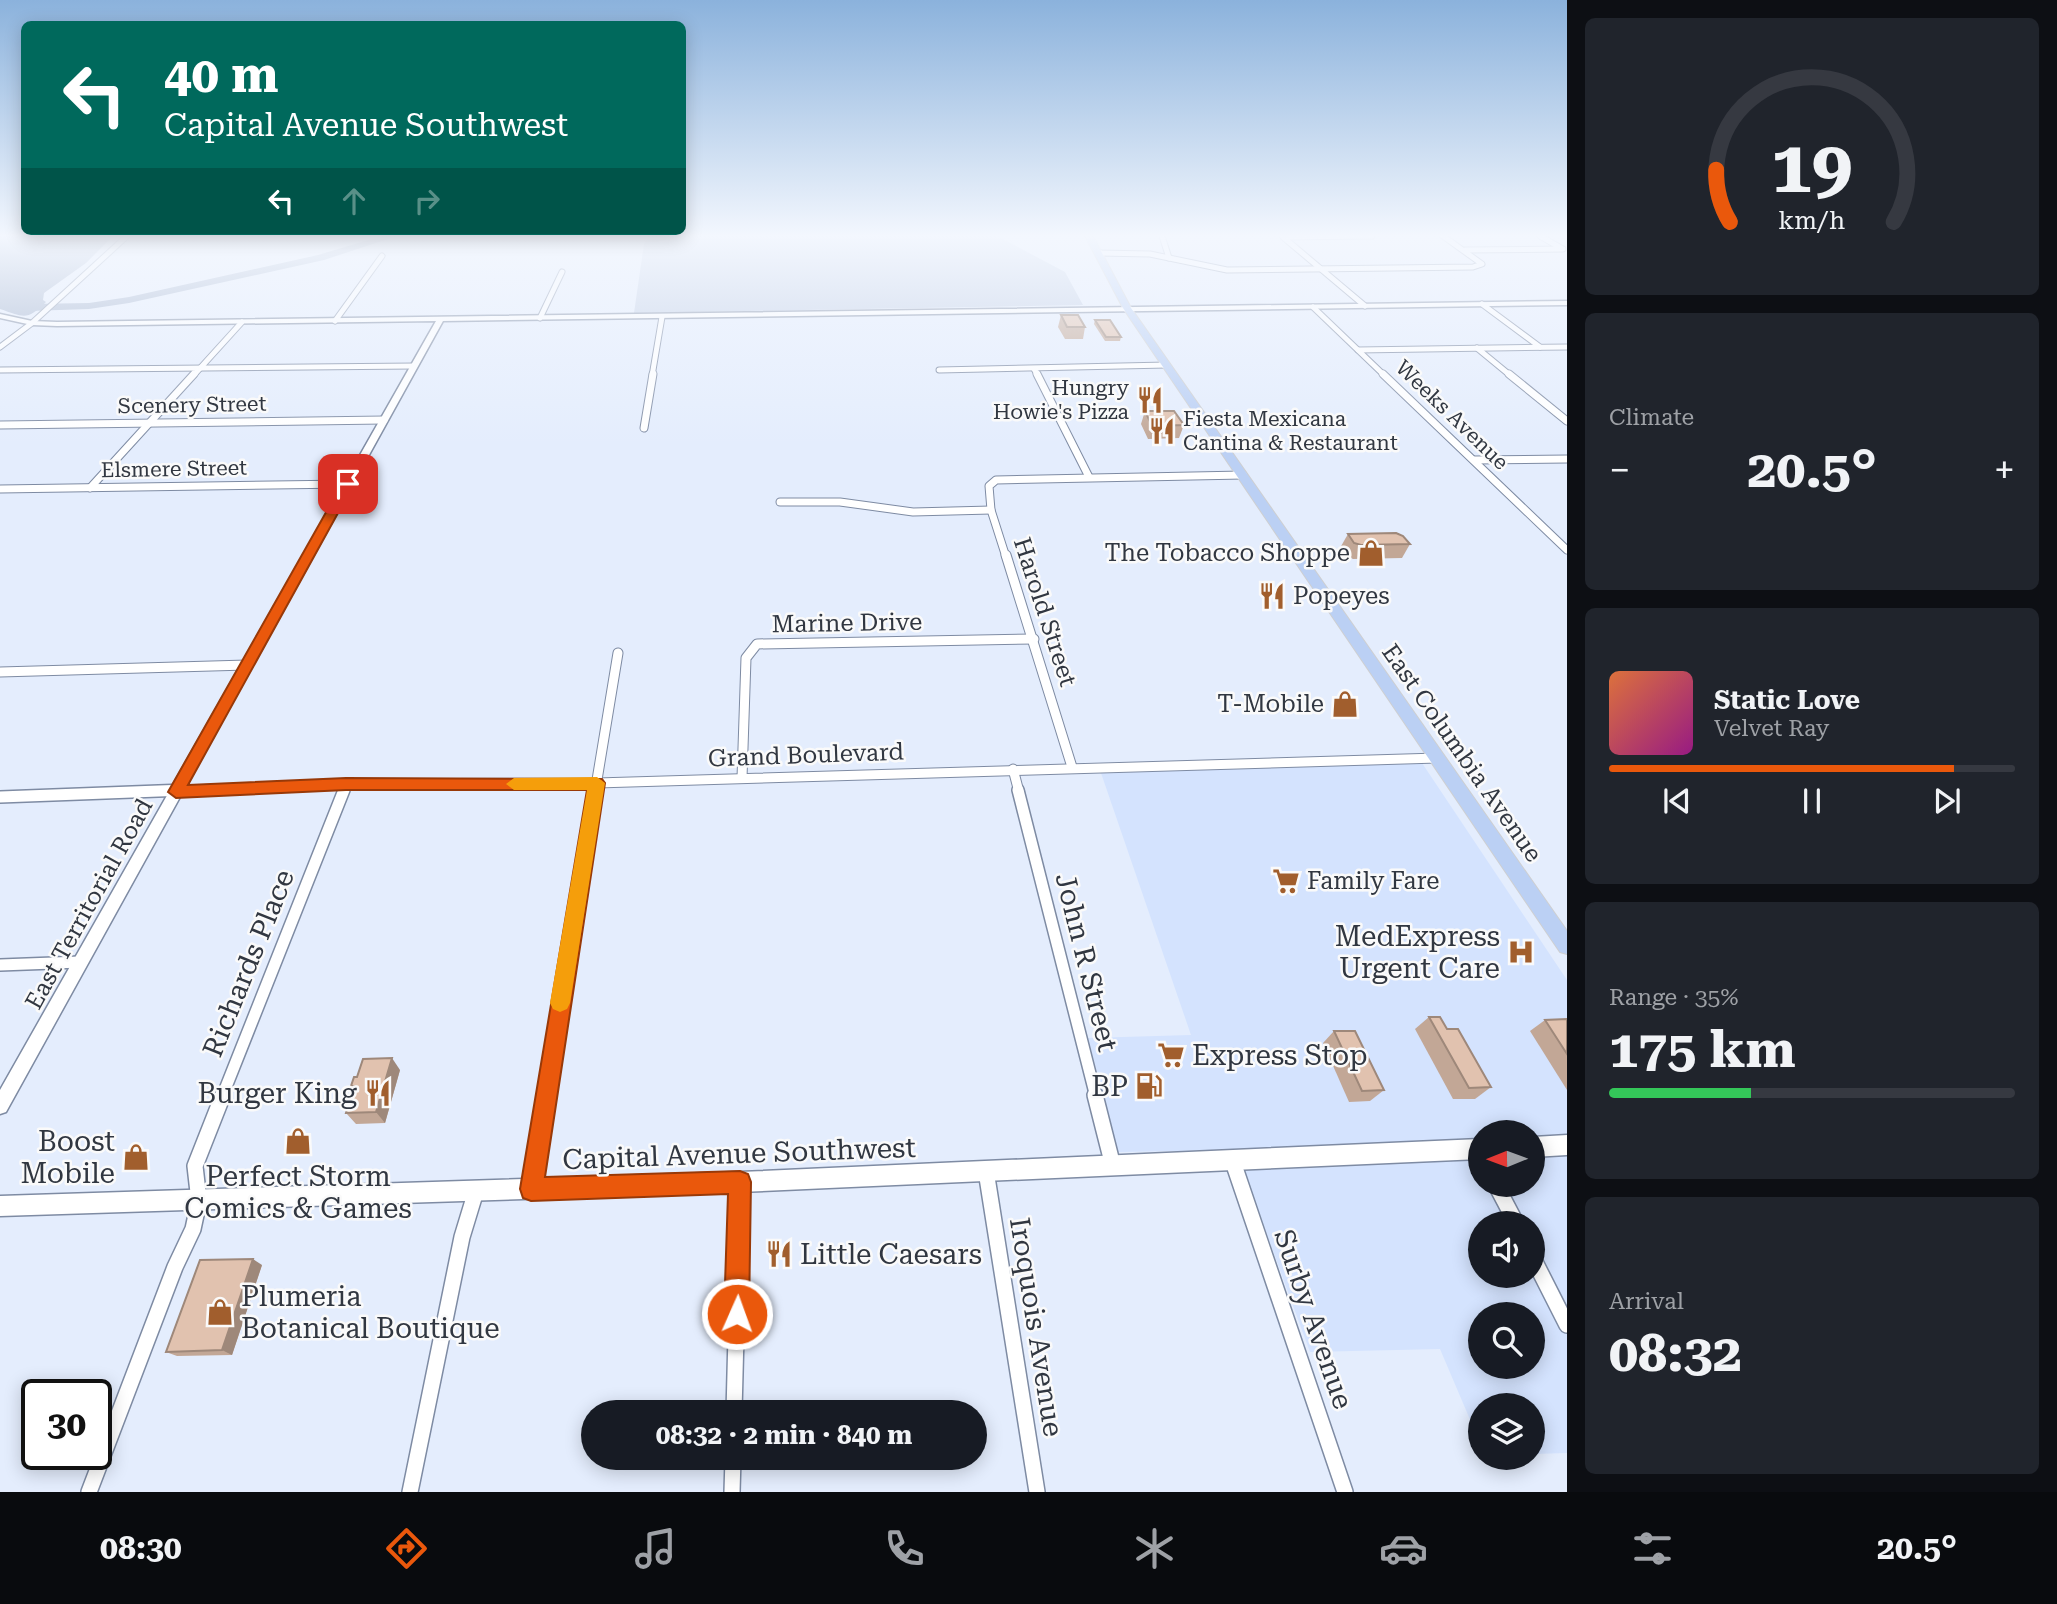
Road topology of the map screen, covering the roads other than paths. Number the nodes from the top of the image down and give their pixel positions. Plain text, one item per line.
1 (52, 306) edge
2 (346, 306) edge
3 (546, 306) edge
4 (1365, 306) joint
5 (1387, 306) edge
6 (1484, 306) edge
7 (1313, 307) junction
8 (1127, 308) junction
9 (0, 316) edge
10 (662, 317) junction
11 (540, 318) junction
12 (440, 320) junction
13 (35, 321) junction
14 (335, 321) junction
15 (242, 322) junction
16 (0, 347) edge
17 (1541, 347) junction
18 (1567, 347) edge
19 (1477, 348) junction
20 (1358, 350) junction
21 (1167, 365) junction
22 (414, 366) junction
23 (200, 368) junction
24 (1034, 369) junction
25 (0, 370) edge
26 (939, 370) dead end
27 (384, 419) junction
28 (1567, 421) edge
29 (150, 423) junction
30 (0, 425) edge
31 (644, 428) dead end
32 (1567, 459) edge
33 (1474, 460) junction
34 (1243, 475) junction
35 (1089, 477) junction
36 (348, 484) junction
37 (90, 488) junction
38 (0, 489) edge
39 (780, 502) dead end
40 (991, 510) junction
41 (1565, 546) edge
42 (1034, 639) junction
43 (618, 653) dead end
44 (247, 665) junction
45 (0, 672) edge
46 (1438, 758) junction
47 (1072, 767) junction
48 (1013, 769) junction
49 (742, 778) junction
50 (597, 783) junction
51 (346, 784) junction
52 (176, 792) junction
53 (0, 797) edge
54 (1567, 946) edge
55 (80, 962) junction
56 (0, 965) edge
57 (0, 1106) edge
58 (1567, 1145) edge
59 (1545, 1146) edge
60 (1468, 1152) edge
61 (1233, 1162) junction
62 (1113, 1167) junction
63 (986, 1170) junction
64 (740, 1182) junction
65 (531, 1189) junction
66 (476, 1191) junction
67 (198, 1201) junction
68 (0, 1206) edge
69 (1545, 1282) edge
70 (1567, 1325) edge
71 (734, 1400) edge
72 (733, 1470) edge
73 (89, 1492) edge
74 (410, 1492) edge
75 (732, 1492) edge
76 (1037, 1492) edge
77 (1345, 1492) edge

1 - 13 street
2 - 14 street
3 - 11 street
4 - 5 street
4 - 7 street
6 - 17 street
7 - 8 street
7 - 20 street, Weeks Avenue
8 - 10 street
8 - 21 main road, East Columbia Avenue
9 - 13 street
10 - 11 street
10 - 31 street
11 - 12 street
12 - 14 street
12 - 22 street, East Territorial Road
13 - 15 street
13 - 16 street
14 - 15 street
15 - 23 street
17 - 18 street
17 - 19 street
19 - 20 street
19 - 28 street
20 - 33 street, Weeks Avenue
21 - 24 street
21 - 34 main road, East Columbia Avenue
22 - 23 street
22 - 27 street, East Territorial Road
23 - 25 street
23 - 29 street
24 - 26 street
24 - 35 street
27 - 29 street, Scenery Street
27 - 36 street, East Territorial Road
29 - 30 street, Scenery Street
29 - 37 street
32 - 33 street
33 - 41 street, Weeks Avenue
34 - 35 street
34 - 46 main road, East Columbia Avenue
35 - 40 street, Harold Street
36 - 37 street, Elsmere Street
36 - 44 street, East Territorial Road
37 - 38 street, Elsmere Street
39 - 40 street
40 - 42 street, Harold Street
42 - 47 street, Harold Street
42 - 49 street, Marine Drive
43 - 50 street
44 - 45 street
44 - 52 street, East Territorial Road
46 - 47 street, Grand Boulevard
46 - 54 main road, East Columbia Avenue
47 - 48 street, Grand Boulevard
48 - 49 street, Grand Boulevard
48 - 62 street, John R Street
49 - 50 street, Grand Boulevard
50 - 51 street, Grand Boulevard
50 - 65 street
51 - 52 street, Grand Boulevard
51 - 67 street, Richards Place
52 - 53 street, Grand Boulevard
52 - 55 street, East Territorial Road
55 - 56 street
55 - 57 street, East Territorial Road
58 - 59 main road
60 - 61 main road, Capital Avenue Southwest
61 - 62 main road, Capital Avenue Southwest
61 - 77 street, Surby Avenue
62 - 63 main road, Capital Avenue Southwest
63 - 64 main road, Capital Avenue Southwest
63 - 76 street, Iroquois Avenue
64 - 65 main road, Capital Avenue Southwest
64 - 71 street
65 - 66 main road, Capital Avenue Southwest
66 - 67 main road, Capital Avenue Southwest
66 - 74 street
67 - 68 main road, Capital Avenue Southwest
67 - 73 street, Richards Place
69 - 70 street
72 - 75 street

